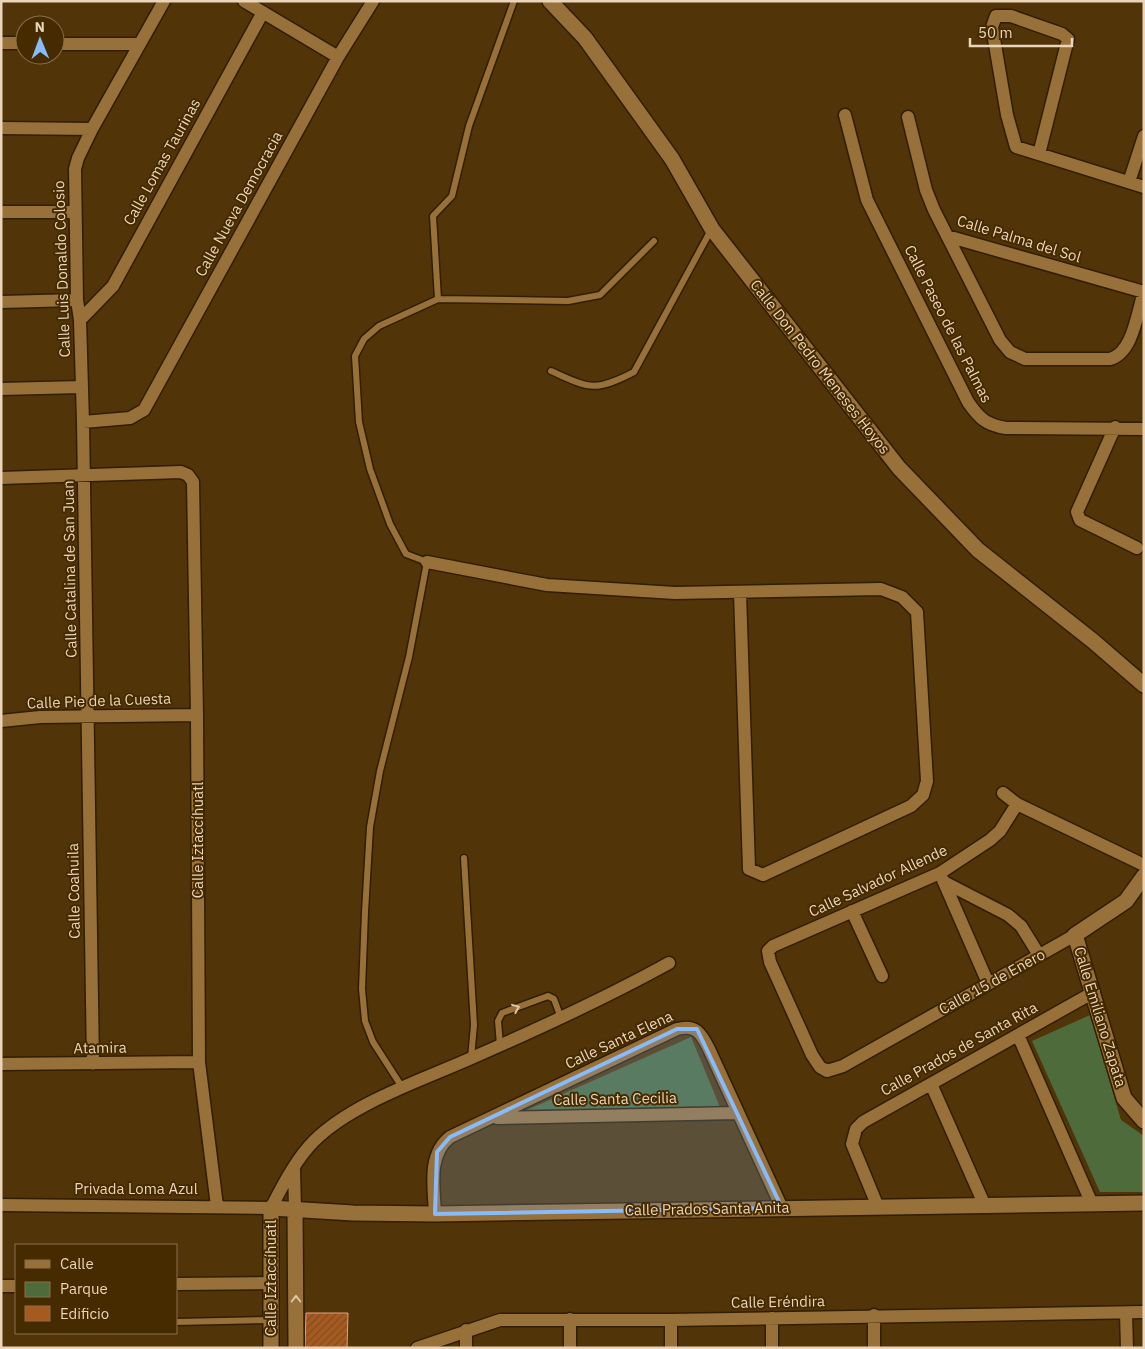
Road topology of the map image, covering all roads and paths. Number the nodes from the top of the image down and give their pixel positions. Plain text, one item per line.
1 (164, 1) edge
2 (244, 1) edge
3 (372, 1) edge
4 (514, 1) edge
5 (550, 1) edge
6 (263, 12) junction
7 (1, 43) edge
8 (15, 43) edge
9 (65, 44) edge
10 (139, 44) junction
11 (338, 57) junction
12 (845, 115) dead end
13 (908, 116) dead end
14 (1, 128) edge
15 (92, 128) junction
16 (1144, 136) edge
17 (1039, 154) junction
18 (1129, 182) junction
19 (1144, 187) edge
20 (1, 212) edge
21 (74, 212) junction
22 (712, 228) junction
23 (947, 236) junction
24 (654, 241) dead end
25 (1144, 292) edge
26 (438, 299) junction
27 (77, 300) junction
28 (1, 302) edge
29 (80, 320) junction
30 (551, 371) dead end
31 (82, 387) junction
32 (1, 389) edge
33 (83, 422) junction
34 (1115, 427) junction
35 (1144, 429) edge
36 (84, 476) junction
37 (1, 478) edge
38 (1137, 548) dead end
39 (427, 562) junction
40 (740, 593) junction
41 (1144, 685) edge
42 (198, 715) junction
43 (89, 716) junction
44 (1, 721) edge
45 (1003, 793) dead end
46 (1017, 804) junction
47 (464, 858) dead end
48 (1144, 865) edge
49 (1144, 876) edge
50 (942, 877) junction
51 (1139, 893) edge
52 (852, 912) junction
53 (1075, 935) junction
54 (1039, 955) junction
55 (669, 964) dead end
56 (882, 976) dead end
57 (988, 982) junction
58 (1094, 992) junction
59 (561, 1018) junction
60 (1018, 1035) junction
61 (500, 1045) junction
62 (471, 1058) junction
63 (199, 1062) junction
64 (1, 1064) edge
65 (93, 1064) junction
66 (827, 1071) joint
67 (931, 1084) junction
68 (403, 1088) junction
69 (737, 1113) junction
70 (493, 1118) junction
71 (1144, 1121) edge
72 (294, 1169) junction
73 (1144, 1203) edge
74 (1092, 1204) junction
75 (1, 1205) edge
76 (217, 1206) junction
77 (985, 1206) junction
78 (878, 1207) junction
79 (271, 1208) junction
80 (782, 1208) junction
81 (295, 1210) junction
82 (434, 1214) junction
83 (270, 1283) junction
84 (178, 1284) edge
85 (1, 1286) edge
86 (15, 1286) edge
87 (1144, 1312) edge
88 (1126, 1313) junction
89 (874, 1316) junction
90 (772, 1318) junction
91 (570, 1319) junction
92 (271, 1320) junction
93 (671, 1320) junction
94 (178, 1322) edge
95 (466, 1330) junction
96 (272, 1348) edge
97 (296, 1348) edge
98 (417, 1348) edge
99 (466, 1348) edge
100 (570, 1348) edge
101 (671, 1348) edge
102 (772, 1348) edge
103 (874, 1348) edge
104 (1127, 1348) edge

1 - 10 street, Calle Luis Donaldo Colosio
2 - 6 street
3 - 11 street, Calle Nueva Democracia
4 - 26 lane
5 - 22 street, Calle Don Pedro Meneses Hoyos
6 - 11 street
6 - 29 street, Calle Lomas Taurinas
7 - 8 street
9 - 10 street
10 - 15 street, Calle Luis Donaldo Colosio
11 - 33 street, Calle Nueva Democracia
12 - 34 street, Calle Paseo de las Palmas
13 - 23 street, Calle Palma del Sol
14 - 15 street
15 - 21 street, Calle Luis Donaldo Colosio
16 - 18 street
17 - 17 street
17 - 18 street
18 - 19 street
20 - 21 street
21 - 27 street, Calle Luis Donaldo Colosio
22 - 30 lane
22 - 41 street, Calle Don Pedro Meneses Hoyos
23 - 25 street, Calle Palma del Sol
23 - 25 street
24 - 26 lane
26 - 39 lane
27 - 28 street
27 - 29 street, Calle Luis Donaldo Colosio
29 - 31 street, Calle Luis Donaldo Colosio
31 - 32 street
31 - 33 street, Calle Luis Donaldo Colosio
33 - 36 street, Calle Catalina de San Juan
34 - 35 street, Calle Paseo de las Palmas
34 - 38 street
36 - 37 street
36 - 42 street, Calle Iztaccíhuatl
36 - 43 street, Calle Catalina de San Juan
39 - 40 street
39 - 68 lane
40 - 40 street
42 - 43 street, Calle Pie de la Cuesta
42 - 63 street, Calle Iztaccíhuatl
43 - 44 street, Calle Pie de la Cuesta
43 - 65 street, Calle Coahuila
45 - 46 street
46 - 48 street
46 - 50 street, Calle Salvador Allende
47 - 62 lane
49 - 51 street, Calle 15 de Enero
50 - 52 street, Calle Salvador Allende
50 - 54 street
50 - 57 street
51 - 53 street, Calle 15 de Enero
52 - 56 street
52 - 66 street, Calle Salvador Allende
53 - 54 street, Calle 15 de Enero
53 - 58 street, Calle Emiliano Zapata
54 - 57 street, Calle 15 de Enero
55 - 59 street
57 - 66 street, Calle 15 de Enero
58 - 60 street, Calle Prados de Santa Rita
58 - 71 street, Calle Emiliano Zapata
59 - 61 street
61 -> 59 lane
60 - 67 street, Calle Prados de Santa Rita
60 - 74 street
61 - 62 street
62 - 68 street
63 - 65 street, Atamira
63 - 76 street, Calle Iztaccíhuatl
64 - 65 street, Atamira
67 - 77 street
67 - 78 street, Calle Prados de Santa Rita
68 - 72 street
69 - 70 street, Calle Santa Cecilia
69 - 70 street, Calle Santa Elena
69 - 80 street, Calle Santa Elena
70 - 82 street, Calle Santa Elena
72 - 79 street
72 - 81 street
73 - 74 street, Calle Prados Santa Anita
74 - 77 street, Calle Prados Santa Anita
75 - 76 street, Privada Loma Azul
76 - 79 street, Privada Loma Azul
77 - 78 street, Calle Prados Santa Anita
78 - 80 street, Calle Prados Santa Anita
79 - 81 street, Calle Prados Santa Anita
79 - 83 street, Calle Iztaccíhuatl
80 - 82 street, Calle Prados Santa Anita
81 - 82 street, Calle Prados Santa Anita
97 -> 81 street, Calle Iztaccíhuatl
83 - 84 street
83 - 92 street, Calle Iztaccíhuatl
85 - 86 street
87 - 88 street, Calle Eréndira
88 - 89 street, Calle Eréndira
88 - 104 street
89 - 90 street, Calle Eréndira
89 - 103 street
90 - 93 street, Calle Eréndira
90 - 102 street
91 - 93 street, Calle Eréndira
91 - 95 street, Calle Eréndira
91 - 100 street
92 - 94 lane
92 - 96 street, Calle Iztaccíhuatl
93 - 101 street
95 - 98 street, Calle Eréndira
95 - 99 street

